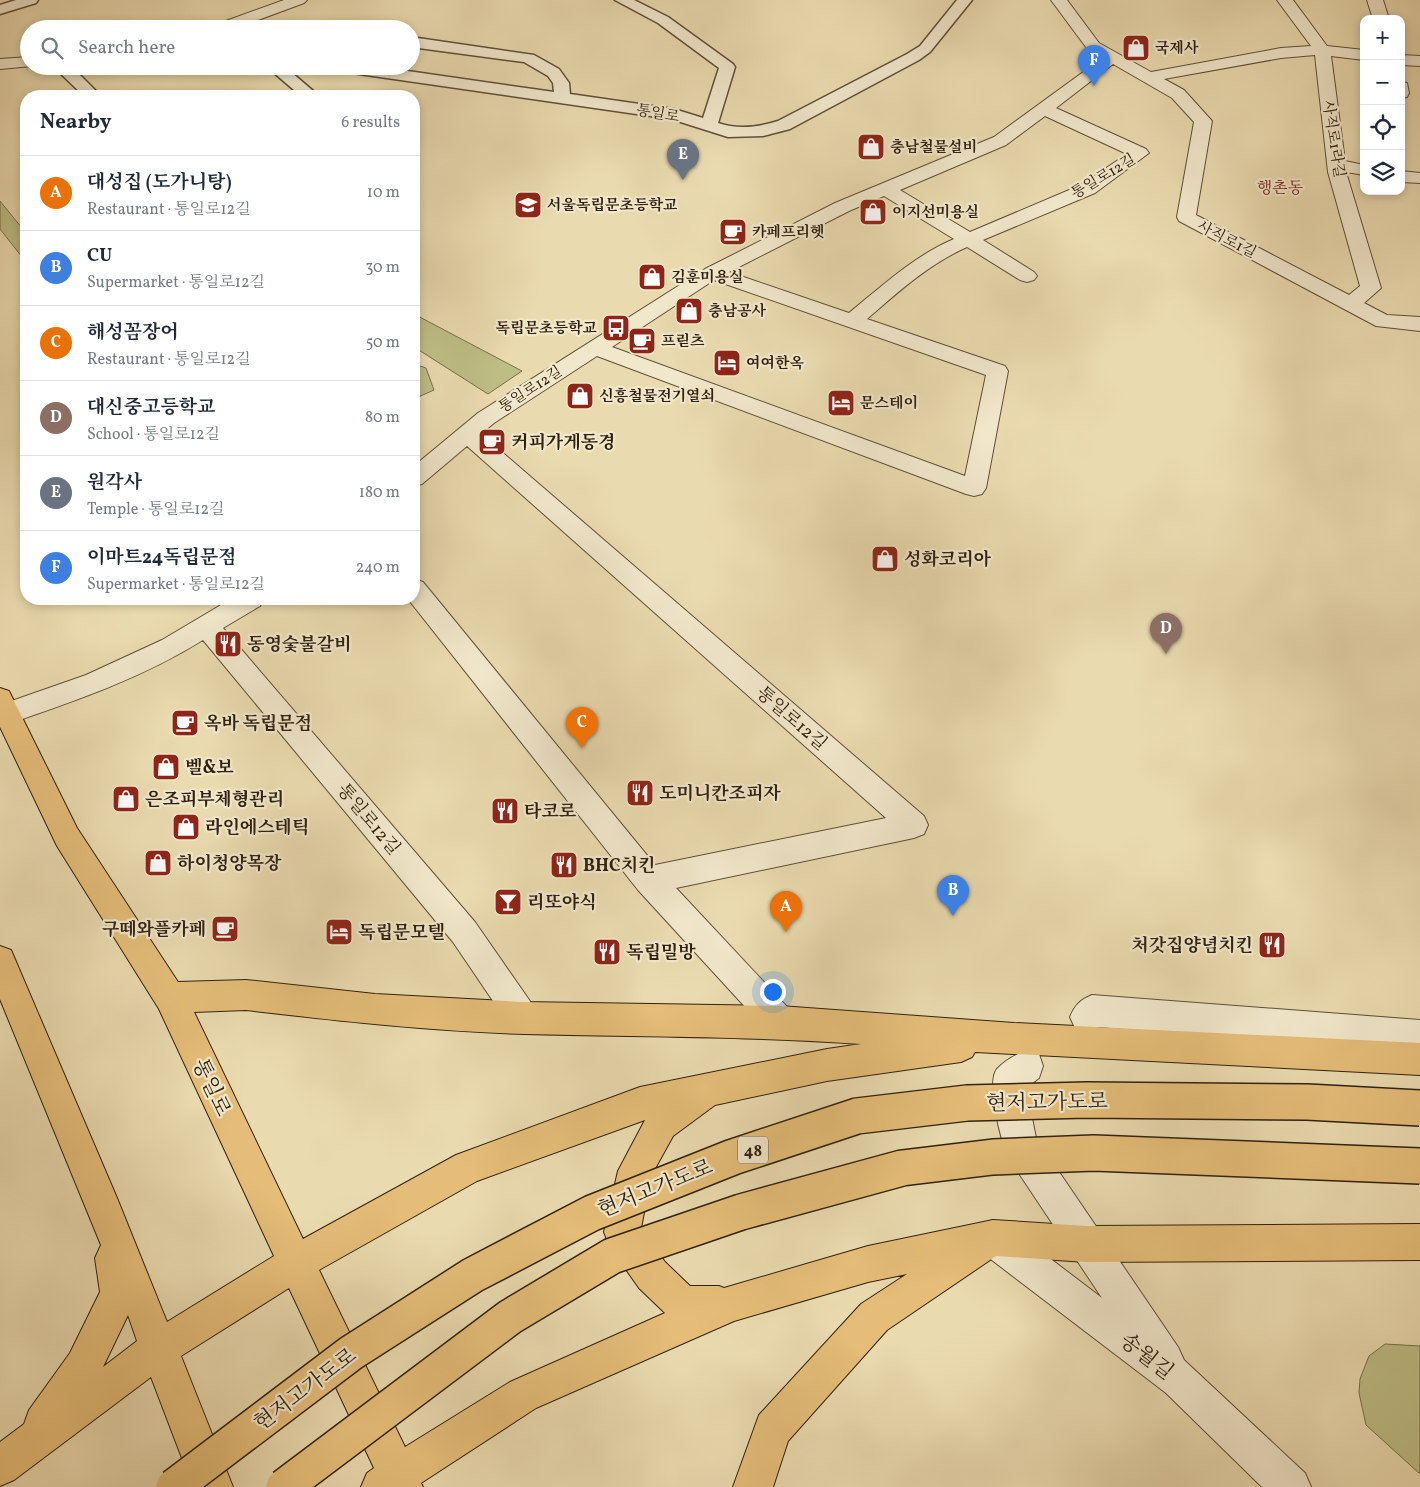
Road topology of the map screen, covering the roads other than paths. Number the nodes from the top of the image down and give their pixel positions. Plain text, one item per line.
1 (31, 0) edge
2 (299, 0) edge
3 (965, 0) edge
4 (1060, 0) edge
5 (1285, 0) edge
6 (1375, 0) edge
7 (627, 1) edge
8 (0, 10) edge
9 (1380, 15) edge
10 (243, 20) edge
11 (420, 43) edge
12 (1093, 46) junction
13 (1322, 50) junction
14 (1360, 55) edge
15 (1405, 60) edge
16 (1420, 61) edge
17 (20, 63) edge
18 (0, 64) edge
19 (71, 75) edge
20 (285, 75) edge
21 (399, 75) edge
22 (1149, 77) junction
23 (87, 90) edge
24 (304, 90) edge
25 (561, 99) junction
26 (1044, 109) junction
27 (709, 127) junction
28 (1336, 165) junction
29 (1360, 169) edge
30 (1405, 176) edge
31 (1420, 178) edge
32 (886, 189) junction
33 (969, 240) junction
34 (712, 273) junction
35 (1028, 276) dead end
36 (1351, 303) junction
37 (852, 321) junction
38 (1420, 324) edge
39 (595, 348) junction
40 (467, 434) junction
41 (420, 473) edge
42 (420, 596) edge
43 (241, 605) edge
44 (206, 626) junction
45 (4, 706) edge
46 (649, 880) junction
47 (0, 962) edge
48 (170, 998) junction
49 (1086, 1016) dead end
50 (524, 1018) junction
51 (780, 1022) junction
52 (1420, 1036) edge
53 (1021, 1052) junction
54 (1420, 1059) edge
55 (712, 1089) junction
56 (1420, 1108) edge
57 (1420, 1166) edge
58 (105, 1210) junction
59 (993, 1238) junction
60 (1420, 1242) edge
61 (1086, 1244) junction
62 (296, 1263) junction
63 (730, 1303) junction
64 (160, 1348) junction
65 (1179, 1380) junction
66 (32, 1441) junction
67 (0, 1466) edge
68 (394, 1483) edge
69 (174, 1487) edge
70 (213, 1487) edge
71 (284, 1487) edge
72 (752, 1487) edge
73 (1291, 1487) edge

1 - 8 lane
2 - 10 street
3 - 27 lane, 통일로
4 - 12 street, 통일로12길
5 - 13 street, 사직로1라길
6 - 9 street
7 - 27 lane
11 - 25 lane
12 - 22 street, 사직로1길
12 - 26 street, 통일로12길
13 - 14 street
13 - 22 street
13 - 28 street, 사직로1라길
15 - 16 street
17 - 18 street
19 - 23 lane
20 - 24 lane
21 - 25 lane, 통일로
22 - 36 street, 사직로1길
25 - 27 lane, 통일로
26 - 32 street, 통일로12길
26 - 33 street, 통일로12길
28 - 29 street
28 - 36 street, 사직로1라길
30 - 31 street
32 - 33 street
32 - 34 street, 통일로12길
33 - 35 street
33 - 37 street, 통일로12길
34 - 37 street
34 - 39 street, 통일로12길
36 - 38 street, 사직로1길
37 - 39 street
39 - 40 street, 통일로12길
40 - 41 street, 통일로12길
40 - 46 street, 통일로12길
42 - 46 street
43 - 44 street
44 - 45 street
44 - 50 street, 통일로12길
45 - 48 main road, 통일로
46 - 51 street
47 - 58 main road
48 - 50 main road
48 - 62 main road, 통일로
49 - 52 street
50 - 51 main road
51 - 53 main road
53 - 54 main road
53 - 55 main road
53 - 61 street
55 - 62 main road
55 - 63 main road
56 - 69 main road, 현저고가도로 / 48, bridge
57 - 71 main road, bridge
58 - 64 main road
58 - 66 main road
59 - 61 main road
59 - 63 main road
59 - 65 street, 송월길
59 - 72 main road
60 - 61 main road
61 - 65 street
62 - 64 main road
62 - 68 main road, 통일로
63 - 68 main road
64 - 66 main road
64 - 70 main road
65 - 73 street, 송월길
66 - 67 main road

